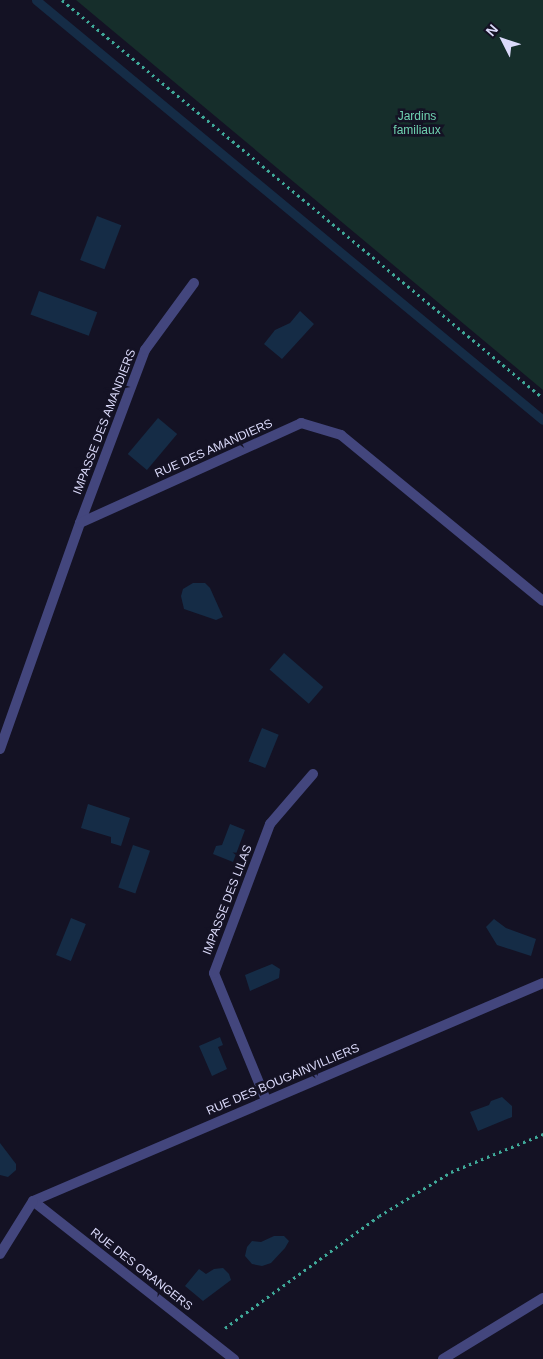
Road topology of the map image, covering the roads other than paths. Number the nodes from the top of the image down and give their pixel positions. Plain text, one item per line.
1 (194, 283) dead end
2 (80, 523) junction
3 (543, 601) edge
4 (0, 749) edge
5 (313, 774) dead end
6 (543, 983) edge
7 (266, 1100) junction
8 (33, 1201) junction
9 (0, 1254) edge
10 (543, 1298) edge
11 (234, 1359) edge
12 (443, 1359) edge

1 - 2 street, IMPASSE DES AMANDIERS
2 - 3 street, RUE DES AMANDIERS
2 - 4 street
5 - 7 street, IMPASSE DES LILAS
6 - 7 street, RUE DES BOUGAINVILLIERS
7 - 8 street, RUE DES BOUGAINVILLIERS
8 - 9 street
8 - 11 street, RUE DES ORANGERS
10 - 12 street

